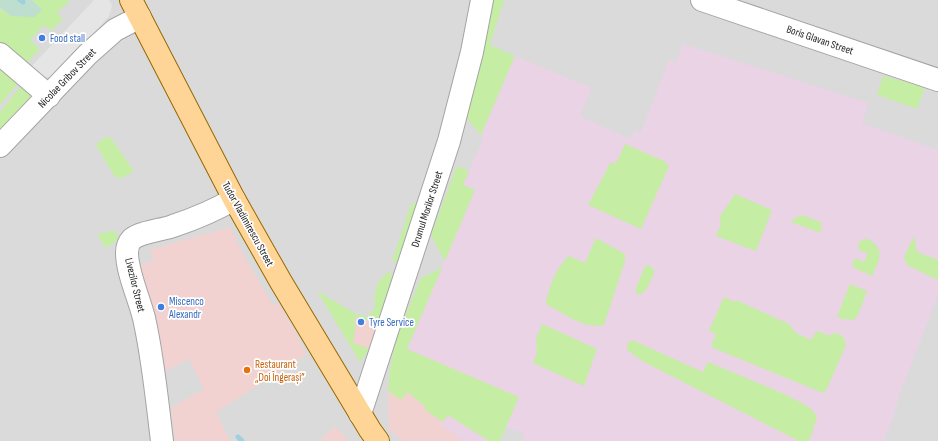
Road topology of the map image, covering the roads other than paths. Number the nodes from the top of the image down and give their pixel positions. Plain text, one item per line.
1 (482, 0) edge
2 (702, 0) edge
3 (135, 8) edge
4 (0, 54) edge
5 (938, 80) edge
6 (49, 96) junction
7 (0, 146) edge
8 (234, 199) junction
9 (360, 414) junction
10 (162, 441) edge
11 (378, 441) edge

1 - 9 street, Drumul Morilor Street
2 - 5 street, Boris Glavan Street
3 - 6 street, Nicolae Gribov Street
3 - 8 main road, Tudor Vladimirescu Street
4 - 6 street
6 - 7 street, Nicolae Gribov Street
8 - 9 main road, Tudor Vladimirescu Street
8 - 10 street, Livezilor Street
9 - 11 main road, Tudor Vladimirescu Street

